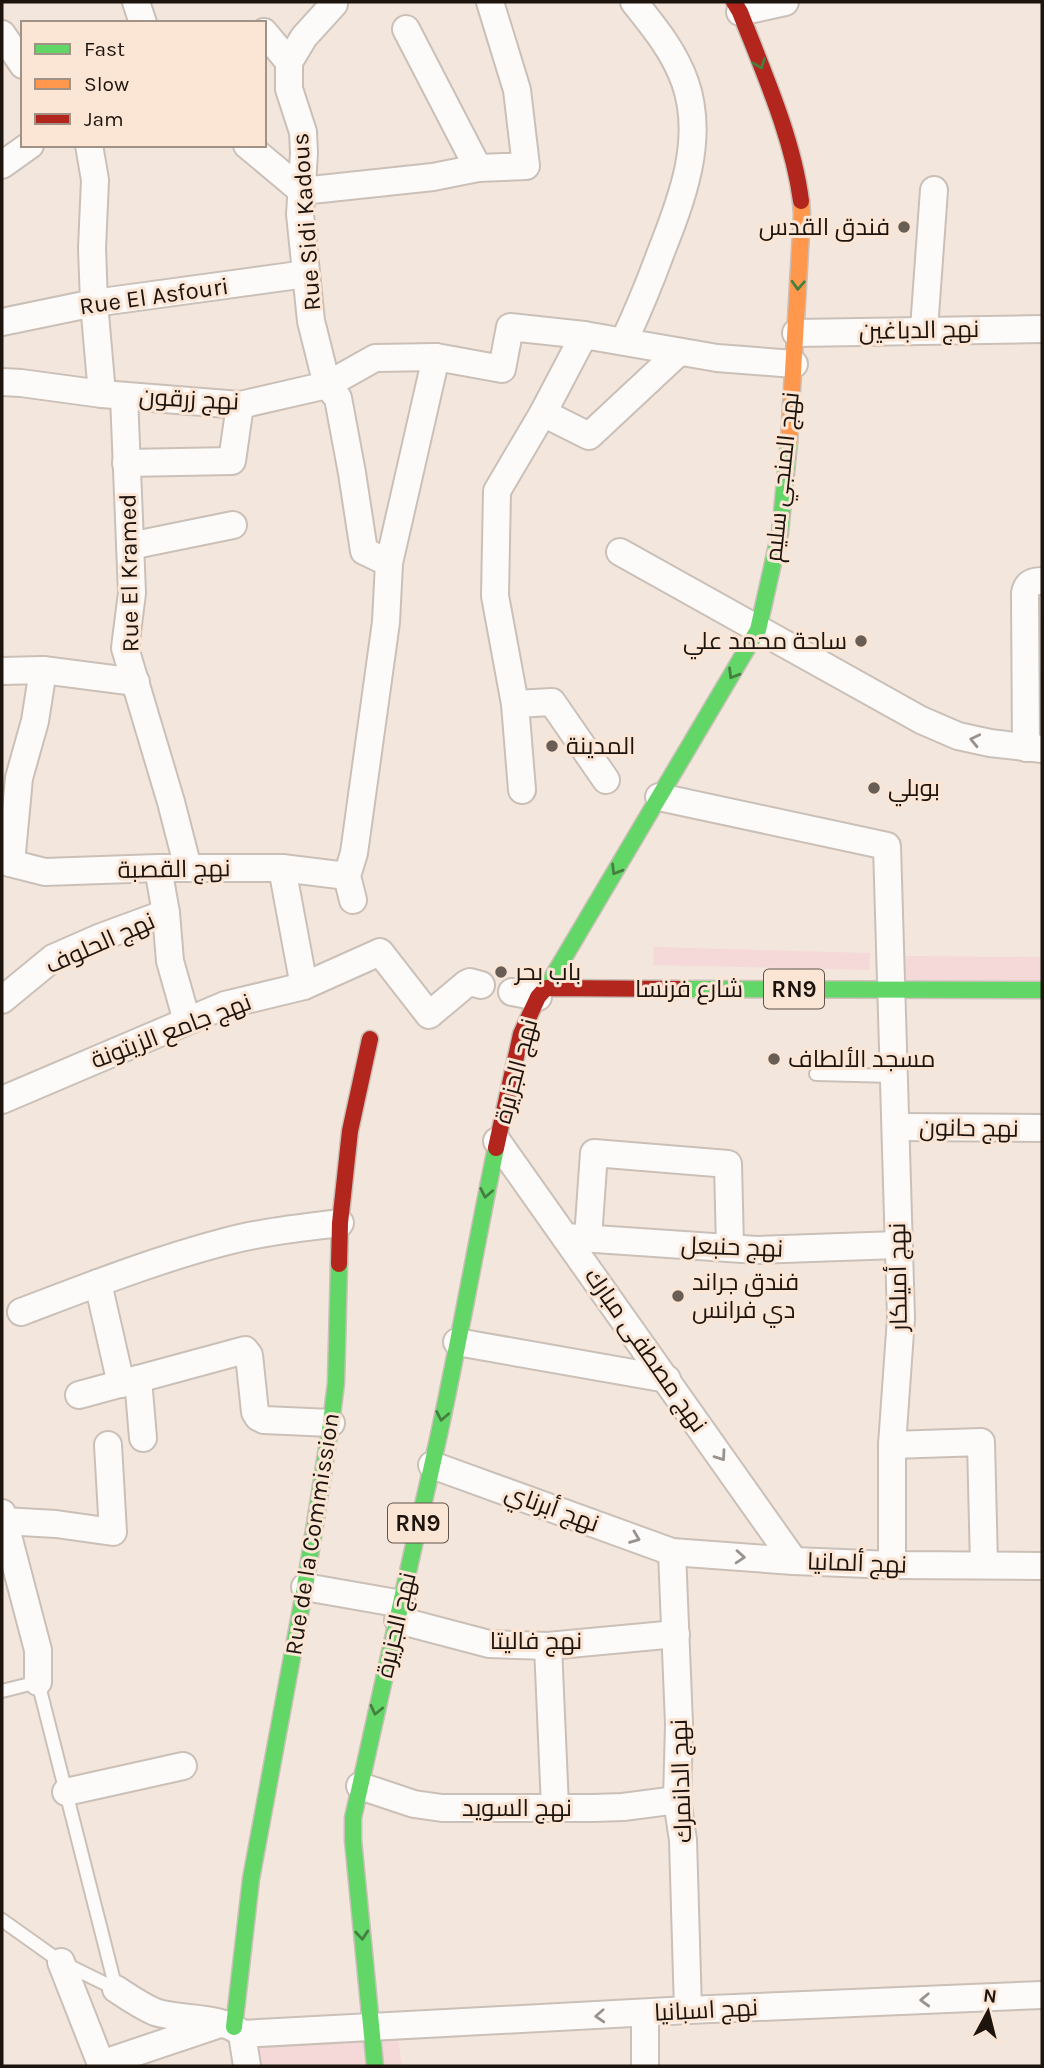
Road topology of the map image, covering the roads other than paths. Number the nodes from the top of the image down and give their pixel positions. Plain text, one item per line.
1 (136, 2) edge
2 (334, 2) edge
3 (490, 2) edge
4 (634, 2) edge
5 (785, 2) edge
6 (737, 7) edge
7 (142, 21) edge
8 (406, 29) dead end
9 (2, 34) edge
10 (266, 34) edge
11 (21, 62) edge
12 (289, 62) junction
13 (27, 147) edge
14 (89, 147) edge
15 (249, 147) edge
16 (2, 165) edge
17 (478, 168) junction
18 (934, 190) dead end
19 (302, 191) junction
20 (306, 274) junction
21 (94, 303) junction
22 (2, 322) edge
23 (924, 329) junction
24 (1042, 329) edge
25 (796, 333) junction
26 (584, 335) junction
27 (624, 341) junction
28 (679, 352) junction
29 (436, 357) junction
30 (794, 364) junction
31 (2, 382) edge
32 (327, 385) junction
33 (113, 395) junction
34 (240, 405) junction
35 (543, 413) junction
36 (126, 463) junction
37 (233, 525) dead end
38 (130, 546) junction
39 (620, 552) dead end
40 (389, 563) junction
41 (1042, 581) edge
42 (758, 631) junction
43 (43, 670) junction
44 (2, 671) edge
45 (136, 682) junction
46 (516, 704) junction
47 (1034, 749) edge
48 (606, 780) dead end
49 (522, 790) dead end
50 (659, 797) junction
51 (6, 862) edge
52 (158, 868) junction
53 (188, 868) junction
54 (282, 868) junction
55 (166, 913) junction
56 (481, 985) dead end
57 (304, 986) junction
58 (890, 989) junction
59 (1042, 990) edge
60 (532, 992) junction
61 (2, 1000) edge
62 (187, 1021) junction
63 (370, 1039) dead end
64 (816, 1074) dead end
65 (894, 1076) junction
66 (2, 1100) edge
67 (896, 1127) junction
68 (1042, 1128) edge
69 (497, 1141) junction
70 (340, 1223) junction
71 (577, 1238) junction
72 (898, 1245) junction
73 (730, 1248) junction
74 (97, 1283) junction
75 (21, 1312) dead end
76 (457, 1342) junction
77 (667, 1379) junction
78 (129, 1382) junction
79 (79, 1395) dead end
80 (331, 1423) junction
81 (143, 1438) dead end
82 (108, 1445) dead end
83 (892, 1445) junction
84 (432, 1465) junction
85 (3, 1517) edge
86 (671, 1552) junction
87 (794, 1561) junction
88 (892, 1565) junction
89 (984, 1565) junction
90 (1042, 1566) edge
91 (305, 1587) junction
92 (400, 1612) junction
93 (676, 1634) junction
94 (548, 1646) junction
95 (38, 1682) junction
96 (2, 1691) edge
97 (183, 1766) dead end
98 (360, 1786) junction
99 (66, 1792) junction
100 (677, 1800) junction
101 (555, 1807) junction
102 (2, 1920) edge
103 (61, 1962) junction
104 (116, 1989) junction
105 (1042, 1995) edge
106 (688, 2010) junction
107 (645, 2013) junction
108 (233, 2028) junction
109 (371, 2029) junction
110 (101, 2065) edge
111 (247, 2066) edge
112 (375, 2066) edge
113 (645, 2066) edge

1 - 7 street
2 - 12 street
3 - 17 street
4 - 27 street
5 - 6 street
6 -> 25 main road, نهج المنجي سليم
8 - 17 street
9 - 11 street
10 - 12 street
12 - 19 street, Rue Sidi Kadous
13 - 16 street
14 - 21 street, Rue El Kramed
15 - 19 street
17 - 19 street
18 - 23 street
19 - 20 street, Rue Sidi Kadous
20 - 21 street, Rue El Asfouri
20 - 32 street, Rue Sidi Kadous
21 - 22 street, Rue El Asfouri
21 - 33 street, Rue El Kramed
23 - 24 street, نهج الدباغين
23 - 25 street, نهج الدباغين
25 - 30 main road, نهج المنجي سليم
26 - 27 street
26 - 29 street, نهج زرقون
26 - 35 street
27 - 28 street
28 - 30 street
28 - 35 street
29 - 32 street, نهج زرقون
29 - 40 street
30 - 42 main road, نهج المنجي سليم
31 - 33 street, نهج زرقون
32 - 34 street, نهج زرقون
32 - 40 street, Rue Sidi Kadous
33 - 34 street, نهج زرقون
33 - 36 street, Rue El Kramed
34 - 36 street
35 - 46 street
36 - 38 street, Rue El Kramed
37 - 38 street
38 - 45 street, Rue El Kramed
39 - 42 street
40 - 54 street, نهج القصبة
41 - 47 street
47 -> 42 street
42 -> 50 main road, نهج المنجي سليم
43 - 44 street
43 - 45 street
43 - 51 street
45 - 53 street, Rue El Kramed
46 - 48 street
46 - 49 street
50 - 58 street, نهج أميلكار
50 -> 60 main road, نهج المنجي سليم
51 - 52 street, نهج القصبة
52 - 53 street, نهج القصبة
52 - 55 street
53 - 54 street, نهج القصبة
54 - 57 street
55 - 61 street, نهج الحلوف
55 - 62 street
56 - 57 street, نهج جامع الزيتونة
57 - 62 street, نهج جامع الزيتونة
58 - 59 main road, شارع فرنسا / RN9
58 - 60 main road, شارع فرنسا / RN9
58 - 65 street, نهج أميلكار
60 - 69 main road, نهج الجزيرة / RN9
62 - 66 street, نهج جامع الزيتونة
63 - 70 main road, Rue de la Commission
64 - 65 lane
65 - 67 street, نهج أميلكار
67 - 68 street, نهج حانون
67 - 72 street, نهج أميلكار
69 - 71 street, نهج مصطفى مبارك
69 -> 76 main road, نهج الجزيرة / RN9
70 - 74 street
70 - 80 main road, Rue de la Commission
71 - 73 street, نهج حنبعل
71 - 73 street
71 - 77 street, نهج مصطفى مبارك
72 - 73 street, نهج حنبعل
72 - 83 street, نهج أميلكار
74 - 75 street
74 - 78 street
76 - 77 street
76 -> 84 main road, نهج الجزيرة / RN9
77 -> 87 street, نهج مصطفى مبارك
78 - 79 street
78 - 80 street
78 - 81 street
80 - 91 main road, Rue de la Commission
82 - 85 street
83 - 88 street, نهج أميلكار
83 - 89 street
84 -> 86 street, نهج أبرناي
84 - 92 main road, نهج الجزيرة / RN9
85 - 95 street
86 -> 87 street, نهج ألمانيا
86 - 93 street, نهج الدانمرك
87 - 88 street, نهج ألمانيا
88 - 89 street, نهج ألمانيا
89 - 90 street, نهج ألمانيا
91 - 92 street, نهج فاليتا
91 - 108 main road, Rue de la Commission
92 - 94 street, نهج فاليتا
92 -> 98 main road, نهج الجزيرة / RN9
93 - 94 street, نهج فاليتا
93 - 100 street, نهج الدانمرك
94 - 101 street
95 - 96 lane
95 - 99 lane
97 - 99 street
98 - 101 street, نهج السويد
98 -> 109 main road, نهج الجزيرة / RN9
99 - 104 lane
100 - 101 street, نهج السويد
100 - 106 street, نهج الدانمرك
102 - 103 lane
103 - 104 lane
103 - 110 street
104 - 108 street
105 -> 106 street, نهج اسبانيا
106 - 107 street, نهج اسبانيا
107 -> 109 street, نهج اسبانيا
107 - 113 street
108 - 109 street, نهج اسبانيا
108 - 110 street
108 - 111 street
109 - 112 main road, نهج الجزيرة / RN9

